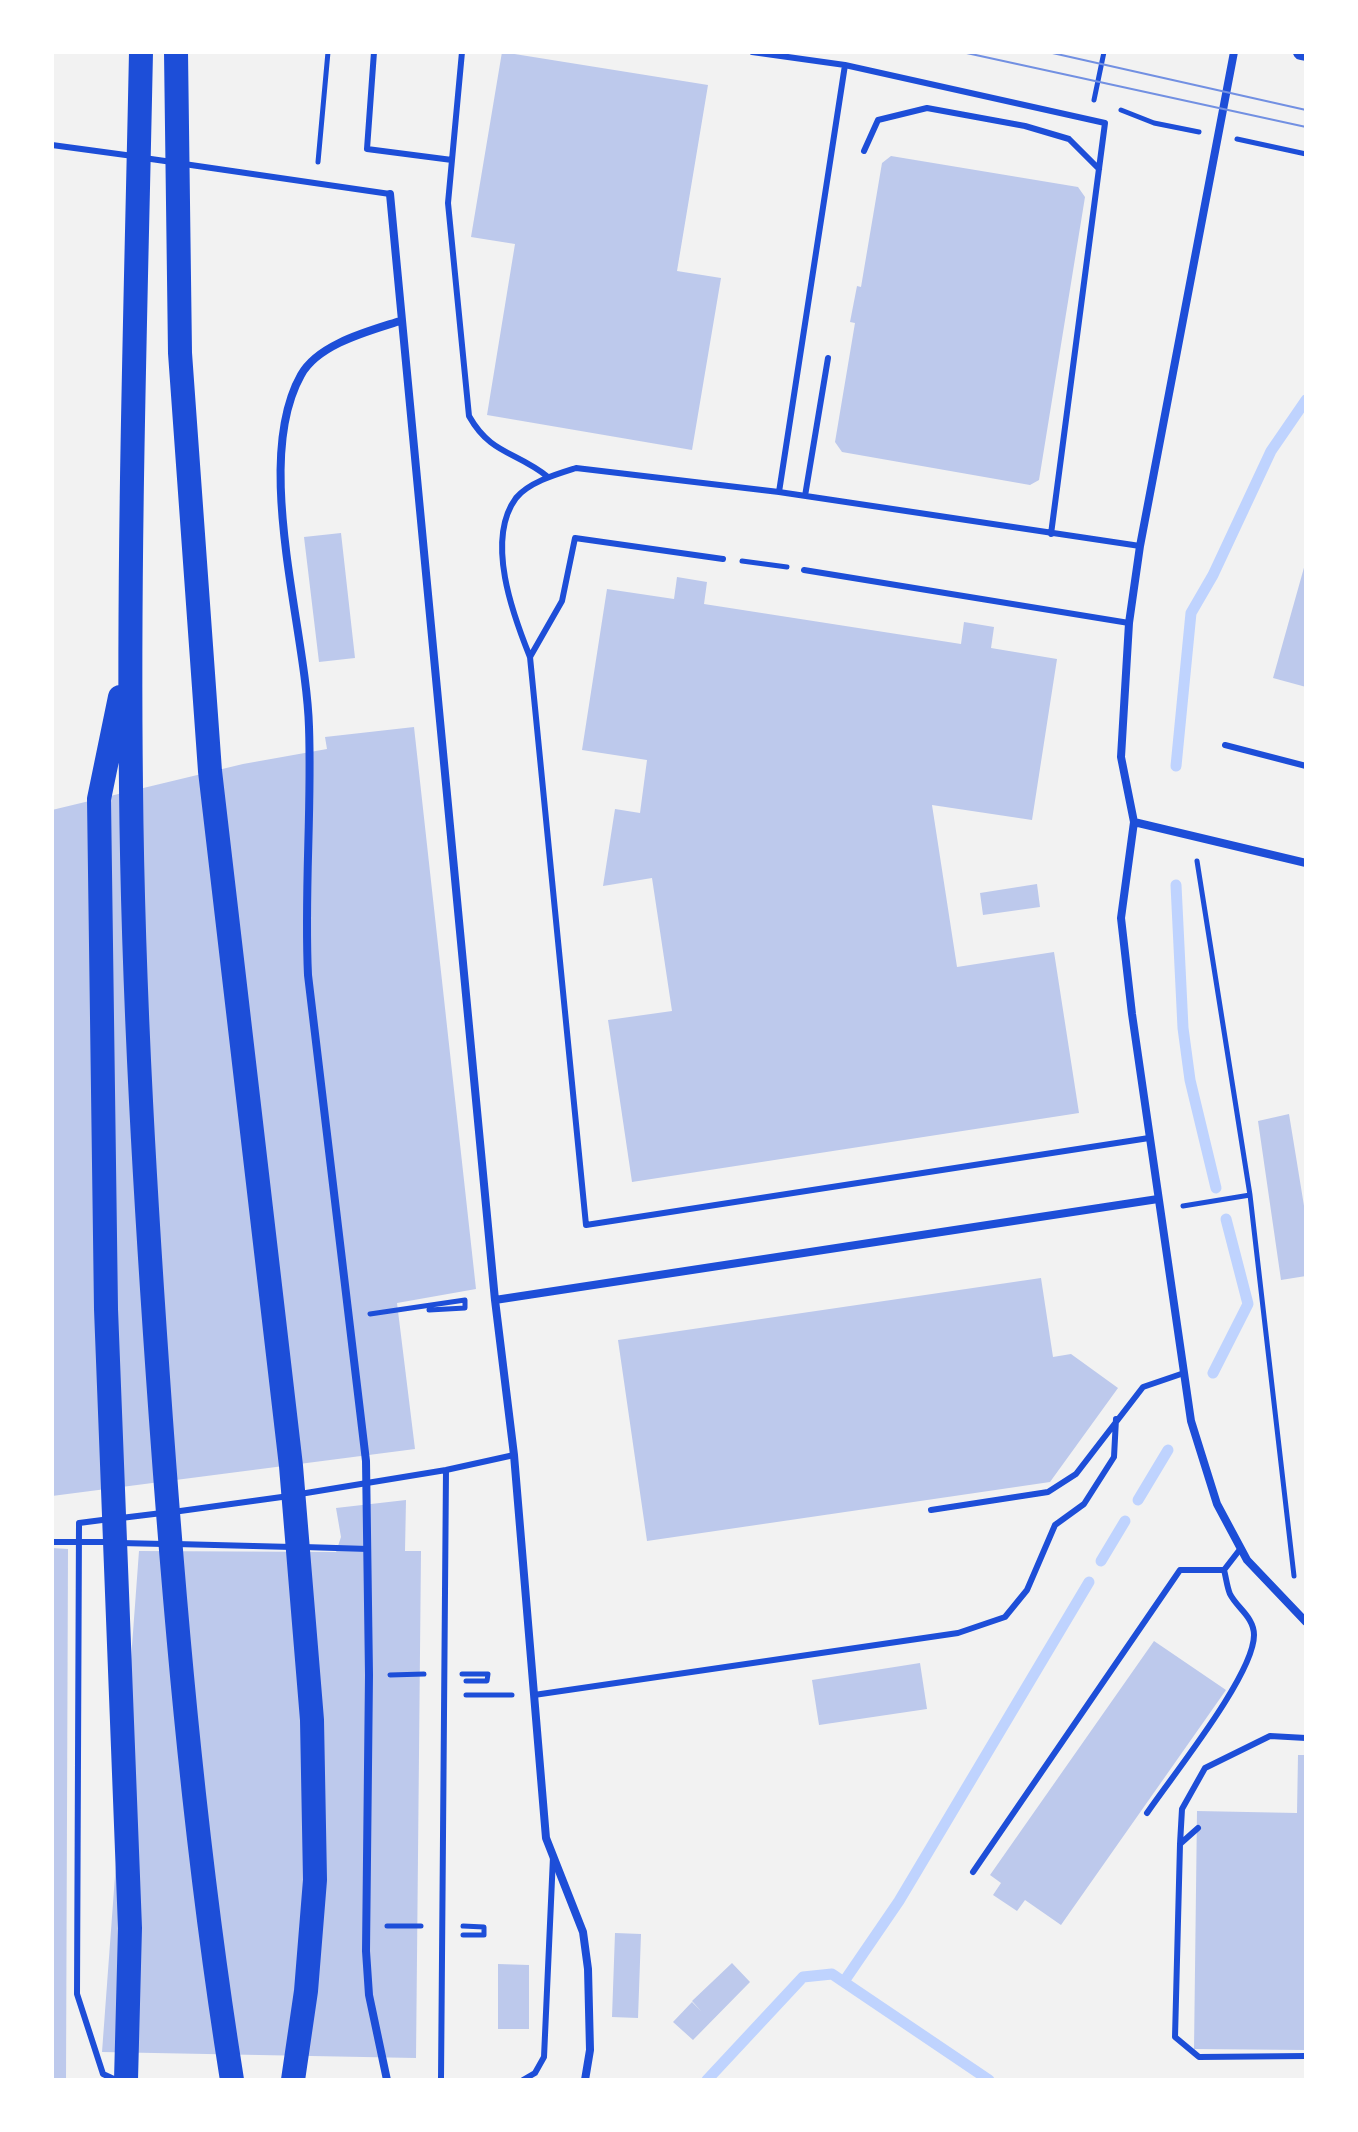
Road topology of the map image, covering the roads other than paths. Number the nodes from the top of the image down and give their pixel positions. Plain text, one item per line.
1 (141, 52) edge
2 (176, 52) edge
3 (374, 52) edge
4 (462, 52) edge
5 (752, 52) edge
6 (1234, 52) edge
7 (845, 65) junction
8 (52, 145) edge
9 (864, 151) dead end
10 (452, 160) junction
11 (1099, 169) junction
12 (390, 194) joint
13 (400, 321) junction
14 (828, 358) dead end
15 (548, 477) junction
16 (779, 492) junction
17 (805, 496) junction
18 (1051, 534) junction
19 (1140, 546) junction
20 (723, 559) road end
21 (804, 570) road end
22 (1129, 623) junction
23 (130, 649) junction
24 (530, 657) junction
25 (1225, 745) dead end
26 (1306, 766) edge
27 (1134, 822) junction
28 (1306, 863) edge
29 (1149, 1138) junction
30 (1158, 1199) junction
31 (495, 1300) junction
32 (1184, 1373) junction
33 (1116, 1419) junction
34 (514, 1455) junction
35 (446, 1470) junction
36 (931, 1510) dead end
37 (56, 1542) edge
38 (1241, 1548) junction
39 (369, 1549) junction
40 (1224, 1570) junction
41 (1306, 1622) edge
42 (534, 1695) junction
43 (1306, 1738) edge
44 (1147, 1813) dead end
45 (1198, 1828) dead end
46 (1180, 1844) junction
47 (553, 1856) junction
48 (973, 1872) dead end
49 (1306, 2056) edge
50 (116, 2080) edge
51 (126, 2080) edge
52 (232, 2080) edge
53 (293, 2080) edge
54 (387, 2080) edge
55 (441, 2080) edge
56 (523, 2080) edge
57 (585, 2080) edge

1 - 23 highway
2 - 53 highway
3 - 10 lane
4 - 10 lane
5 - 7 lane
6 - 19 street
7 - 11 lane
7 - 16 lane
8 - 12 lane
9 - 11 lane
10 - 15 lane
11 - 18 lane
12 - 13 street
13 - 31 street
13 - 39 street
14 - 17 lane
15 - 16 lane
15 - 24 lane
16 - 17 lane
17 - 18 lane
18 - 19 lane
19 - 22 street
20 - 24 lane
21 - 22 lane
22 - 27 street
23 - 51 highway
23 - 52 highway
24 - 29 lane
25 - 26 lane
27 - 28 street
27 - 29 street
29 - 30 street
30 - 31 street
30 - 32 street
31 - 34 street
32 - 33 lane
32 - 38 street
33 - 36 lane
33 - 42 lane
34 - 35 lane
34 - 42 street
35 - 50 lane
35 - 55 lane
37 - 39 lane
38 - 40 lane
38 - 41 street
39 - 54 street
40 - 44 lane
40 - 48 lane
42 - 47 street
43 - 46 lane
45 - 46 lane
46 - 49 lane
47 - 56 lane
47 - 57 street

